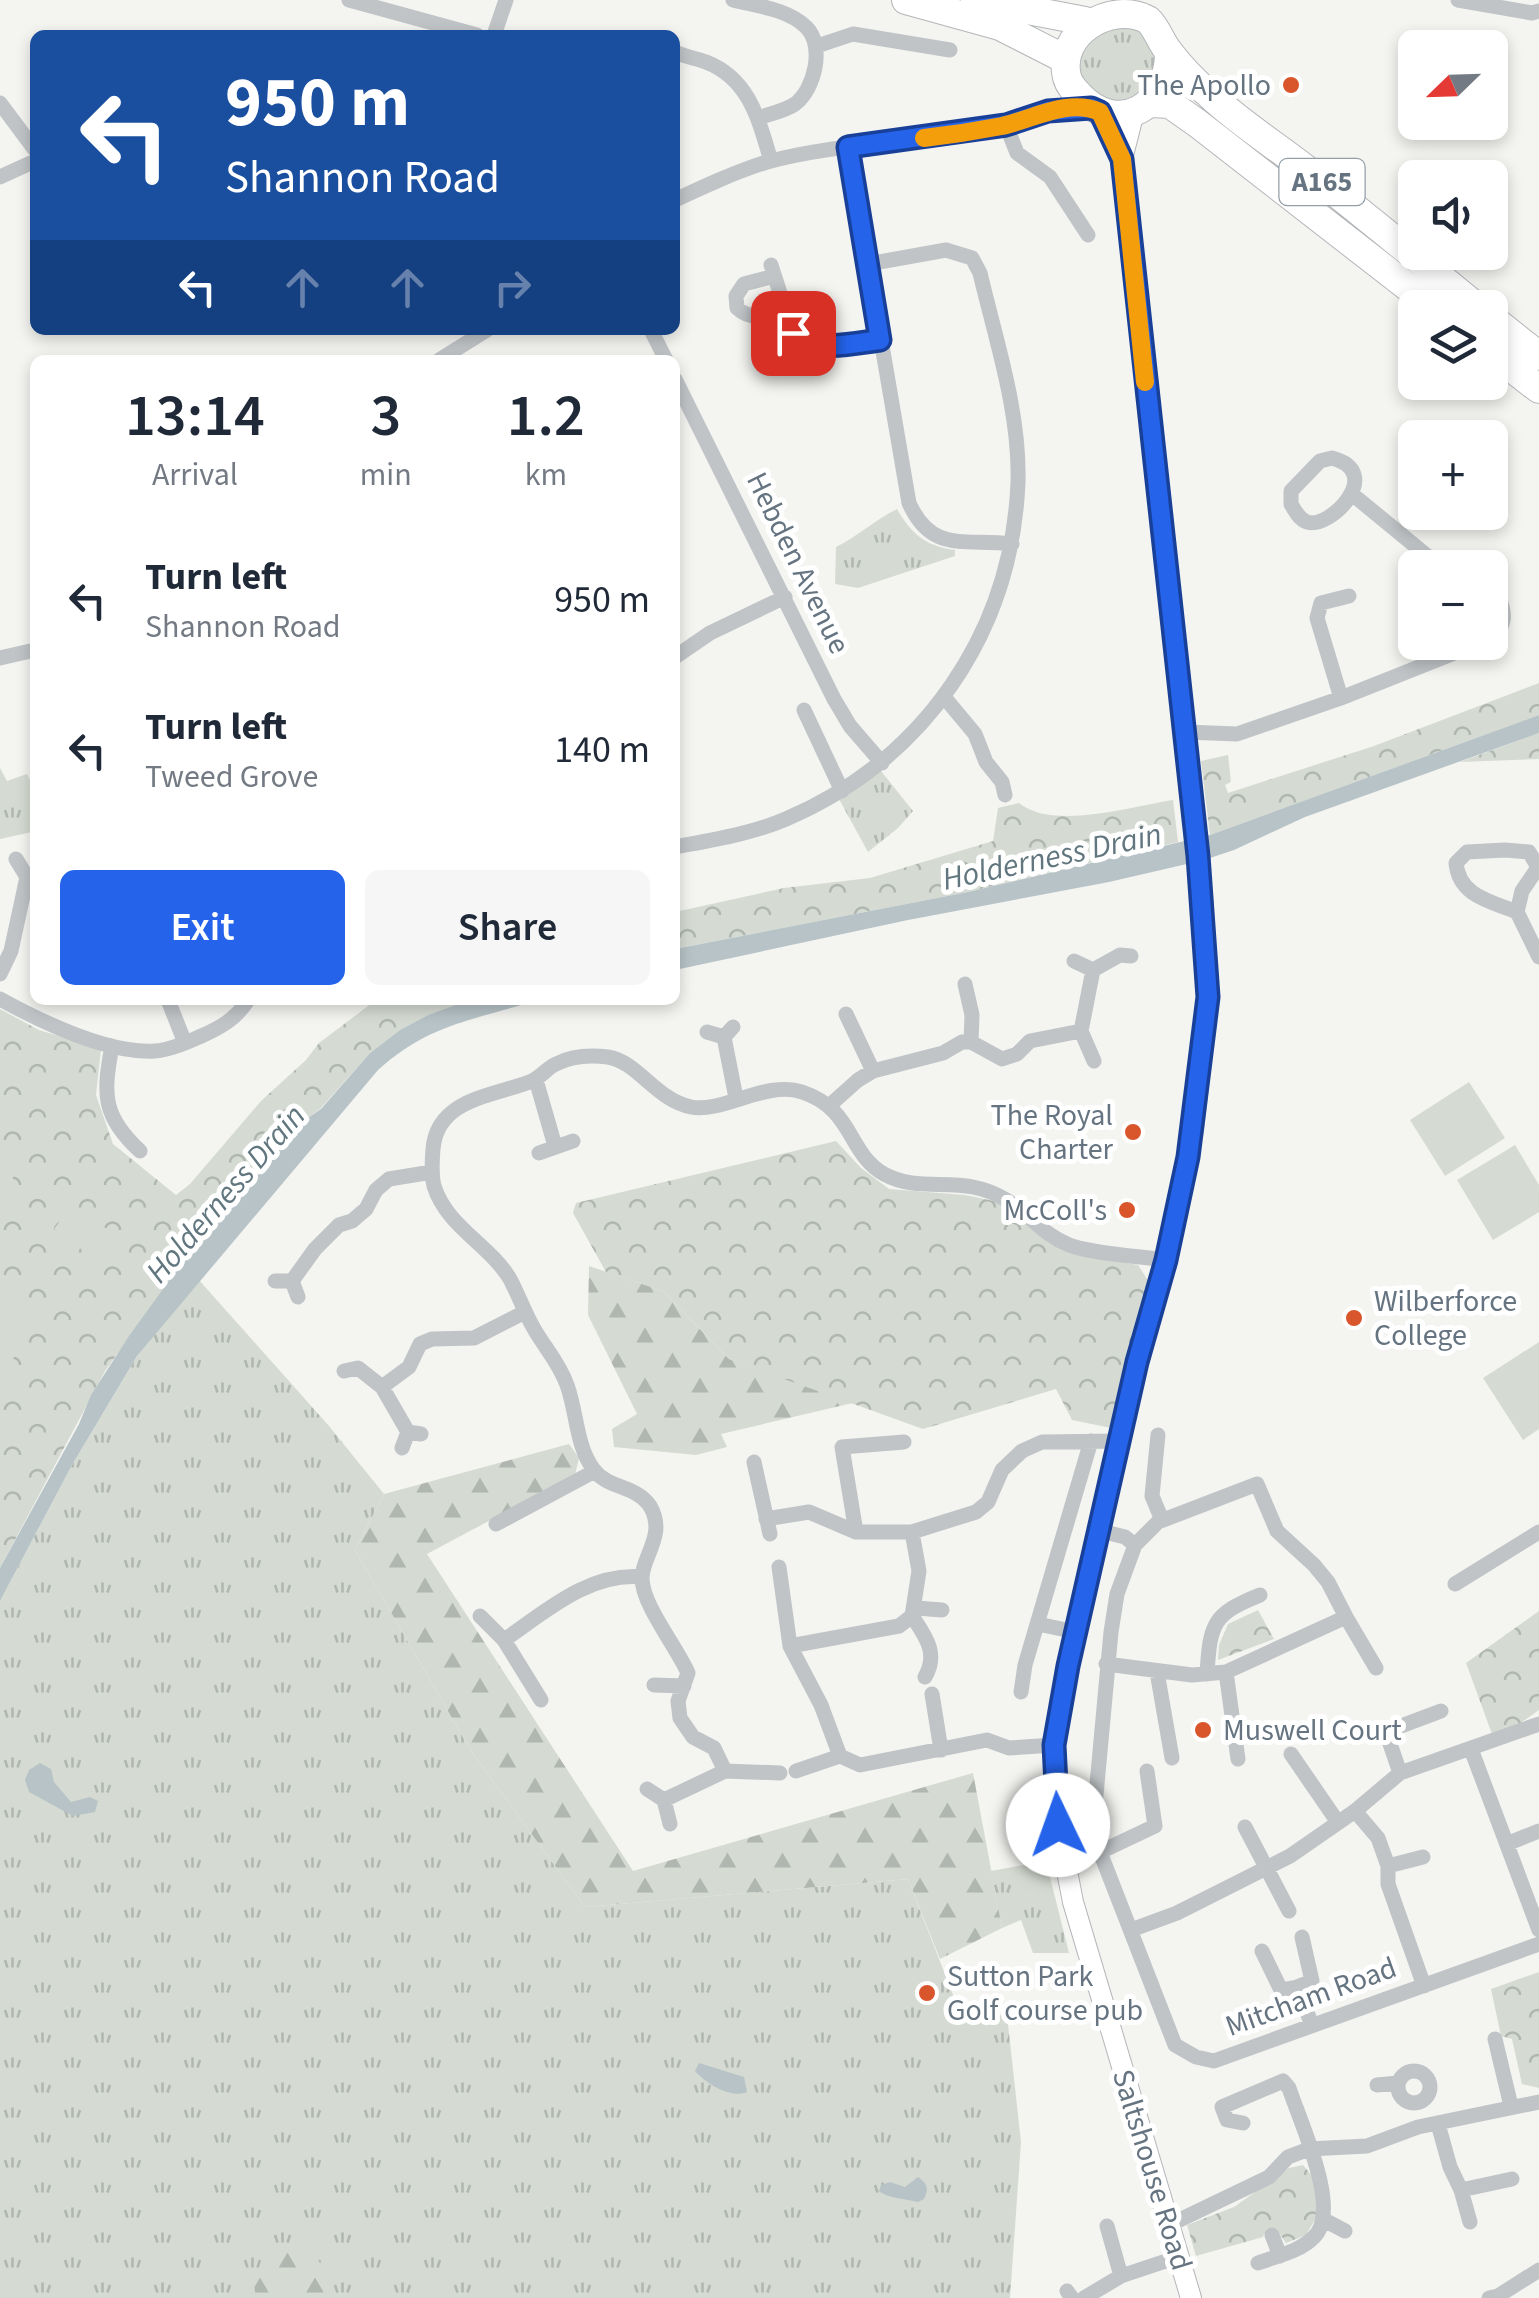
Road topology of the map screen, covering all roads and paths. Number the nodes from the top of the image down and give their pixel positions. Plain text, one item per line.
1 (350, 0) edge
2 (506, 0) edge
3 (734, 0) edge
4 (906, 0) edge
5 (975, 0) edge
6 (1458, 0) edge
7 (1117, 5) edge
8 (1150, 10) edge
9 (1539, 11) edge
10 (1086, 21) junction
11 (411, 27) edge
12 (496, 30) edge
13 (817, 46) junction
14 (950, 50) dead end
15 (1169, 53) junction
16 (681, 61) edge
17 (1068, 73) junction
18 (0, 103) edge
19 (1142, 108) junction
20 (1096, 110) junction
21 (1048, 111) junction
22 (758, 118) junction
23 (1006, 125) junction
24 (30, 143) edge
25 (848, 147) junction
26 (1122, 159) junction
27 (771, 161) junction
28 (30, 162) edge
29 (0, 177) edge
30 (680, 198) edge
31 (1087, 227) dead end
32 (868, 264) junction
33 (1412, 290) edge
34 (1455, 290) edge
35 (786, 309) junction
36 (1508, 331) edge
37 (477, 335) edge
38 (880, 340) junction
39 (447, 355) edge
40 (1539, 356) edge
41 (1508, 365) edge
42 (1539, 389) edge
43 (681, 406) edge
44 (1352, 494) junction
45 (1012, 544) junction
46 (1420, 550) edge
47 (1349, 596) dead end
48 (785, 597) junction
49 (30, 651) edge
50 (680, 654) edge
51 (0, 658) edge
52 (1437, 660) edge
53 (945, 698) junction
54 (1341, 698) junction
55 (804, 710) dead end
56 (1185, 732) junction
57 (882, 763) junction
58 (842, 791) junction
59 (1005, 795) dead end
60 (680, 846) edge
61 (16, 859) dead end
62 (1538, 867) edge
63 (1517, 912) junction
64 (1131, 956) dead end
65 (1539, 957) edge
66 (1074, 961) dead end
67 (1093, 970) junction
68 (0, 974) edge
69 (962, 980) dead end
70 (0, 999) edge
71 (170, 1005) edge
72 (245, 1005) edge
73 (845, 1011) dead end
74 (1081, 1031) junction
75 (707, 1032) dead end
76 (972, 1042) junction
77 (184, 1043) junction
78 (112, 1046) junction
79 (1094, 1061) dead end
80 (873, 1071) junction
81 (536, 1080) junction
82 (736, 1098) junction
83 (830, 1105) junction
84 (573, 1141) dead end
85 (555, 1146) junction
86 (140, 1151) dead end
87 (539, 1152) dead end
88 (432, 1172) junction
89 (1166, 1260) junction
90 (289, 1286) dead end
91 (525, 1312) junction
92 (354, 1365) dead end
93 (382, 1387) junction
94 (1158, 1435) dead end
95 (410, 1438) dead end
96 (1090, 1441) junction
97 (1120, 1441) junction
98 (904, 1442) dead end
99 (754, 1462) dead end
100 (594, 1471) junction
101 (1162, 1520) junction
102 (496, 1524) dead end
103 (1100, 1531) junction
104 (856, 1532) junction
105 (912, 1532) junction
106 (1539, 1532) edge
107 (1135, 1546) junction
108 (778, 1566) dead end
109 (642, 1577) junction
110 (1455, 1584) dead end
111 (1260, 1595) dead end
112 (942, 1610) dead end
113 (914, 1612) junction
114 (480, 1616) dead end
115 (1346, 1617) junction
116 (1038, 1624) junction
117 (1076, 1632) junction
118 (504, 1640) junction
119 (790, 1646) junction
120 (1106, 1664) junction
121 (1376, 1668) dead end
122 (1157, 1672) junction
123 (1226, 1672) junction
124 (1207, 1674) junction
125 (925, 1676) dead end
126 (648, 1685) dead end
127 (684, 1686) junction
128 (1021, 1692) dead end
129 (932, 1694) dead end
130 (541, 1700) dead end
131 (1441, 1711) dead end
132 (1539, 1724) edge
133 (1054, 1745) junction
134 (1471, 1748) junction
135 (941, 1750) junction
136 (1291, 1754) dead end
137 (840, 1756) junction
138 (1172, 1758) dead end
139 (1238, 1759) dead end
140 (725, 1771) junction
141 (1147, 1772) dead end
142 (1400, 1772) junction
143 (642, 1788) dead end
144 (664, 1800) junction
145 (1354, 1811) junction
146 (1337, 1822) junction
147 (670, 1824) dead end
148 (1245, 1827) dead end
149 (1539, 1831) edge
150 (1509, 1843) junction
151 (1100, 1852) junction
152 (1423, 1857) dead end
153 (1388, 1866) junction
154 (1268, 1867) junction
155 (1284, 1908) dead end
156 (1130, 1930) junction
157 (1539, 1930) edge
158 (1302, 1937) dead end
159 (1539, 1944) edge
160 (1262, 1951) dead end
161 (1297, 1986) junction
162 (1424, 1986) junction
163 (1312, 2026) junction
164 (1495, 2038) dead end
165 (1398, 2083) junction
166 (1377, 2086) dead end
167 (1539, 2102) edge
168 (1416, 2103) junction
169 (1512, 2106) junction
170 (1243, 2123) dead end
171 (1438, 2124) junction
172 (1418, 2128) junction
173 (1309, 2149) junction
174 (1512, 2178) dead end
175 (1461, 2190) junction
176 (1326, 2221) junction
177 (1470, 2222) dead end
178 (1169, 2225) junction
179 (1345, 2231) dead end
180 (1105, 2233) dead end
181 (1272, 2235) dead end
182 (1280, 2256) junction
183 (1178, 2257) junction
184 (1258, 2263) dead end
185 (1539, 2270) edge
186 (1122, 2276) junction
187 (1084, 2298) edge
188 (1192, 2298) edge
189 (1489, 2298) edge

1 - 11 street
2 - 12 street
3 - 13 street
4 - 17 highway
5 - 10 highway
6 - 9 street
7 - 8 highway, A165
7 - 10 highway, A165
8 - 15 highway, A165
10 - 17 highway
13 - 14 street
13 - 22 street
15 - 19 highway
15 - 34 highway, A165
16 - 22 street
17 - 20 highway
17 - 21 street
18 - 24 street
19 - 20 highway, A165
19 - 26 main road, Saltshouse Road
19 - 33 highway, A165
20 - 21 street
20 - 26 main road, Saltshouse Road
21 - 23 street
22 - 27 street
23 - 25 street
23 - 31 street
25 - 27 street
25 - 32 street
26 - 56 main road, Saltshouse Road
27 - 30 street
28 - 29 street
32 - 38 street
32 - 45 street
35 - 35 street
35 - 38 street
36 - 40 highway
37 - 39 street
38 - 45 street
41 - 42 highway
43 - 48 street, Hebden Avenue
44 - 44 street
44 - 46 street
45 - 53 street
47 - 54 street
48 - 50 street
48 - 57 street, Hebden Avenue
49 - 51 street
52 - 54 street
53 - 57 street
53 - 59 street
54 - 56 street
55 - 58 street
56 - 89 main road, Saltshouse Road
57 - 58 street
58 - 60 street
61 - 68 street
62 - 63 street
62 - 63 street
63 - 65 street
64 - 67 street
66 - 67 street
67 - 74 street
69 - 76 street
70 - 78 street
71 - 77 street
72 - 77 street
73 - 80 street
74 - 76 street
74 - 79 street
75 - 82 street
76 - 80 street
77 - 78 street
78 - 86 street
80 - 83 street
81 - 82 street
81 - 85 street
81 - 88 street
82 - 83 street
83 - 89 street
84 - 85 street
85 - 87 street
88 - 90 street
88 - 91 street
89 - 97 main road, Saltshouse Road
91 - 93 street
91 - 100 street
92 - 93 street
93 - 95 street
94 - 101 street
96 - 97 street
96 - 105 street
96 - 116 street
97 - 103 main road, Saltshouse Road
98 - 104 street
99 - 104 street
100 - 102 street
100 - 109 street
101 - 107 street
101 - 115 street
103 - 107 street
103 - 117 main road, Saltshouse Road
104 - 105 street
105 - 113 street
106 - 110 street
107 - 120 street, Mitcham Road
108 - 119 street
109 - 118 street
109 - 127 street
111 - 124 street
112 - 113 street
113 - 119 street
113 - 125 street
114 - 118 street
115 - 121 street
115 - 123 street
116 - 117 street
116 - 128 street
117 - 133 main road, Saltshouse Road
118 - 130 street
119 - 137 street
120 - 122 street
120 - 151 street, Mitcham Road
122 - 124 street
122 - 138 street
123 - 124 street
123 - 139 street
126 - 127 street
127 - 140 street
129 - 135 street
131 - 142 street
132 - 134 street
133 - 135 street
133 - 178 main road, Saltshouse Road
134 - 142 street
134 - 150 street
135 - 137 street
136 - 146 street
137 - 140 street
140 - 144 street
141 - 151 street
142 - 145 street
143 - 144 street
144 - 147 street
145 - 146 street
145 - 153 street
146 - 154 street
148 - 154 street
149 - 150 street
150 - 157 street
151 - 156 street, Mitcham Road
152 - 153 street
153 - 162 street
154 - 155 street
154 - 156 street
156 - 163 street, Mitcham Road
158 - 161 street
159 - 162 street, Mitcham Road
160 - 161 street
161 - 163 street
162 - 163 street, Mitcham Road
164 - 169 street
165 - 166 street
165 - 168 street
165 - 168 street
167 - 169 street
168 - 172 street
169 - 171 street
170 - 173 street
171 - 172 street
171 - 175 street
172 - 173 street
173 - 176 street
173 - 178 street
174 - 175 street
175 - 177 street
176 - 179 street
176 - 182 street
178 - 183 main road, Saltshouse Road
180 - 186 street
181 - 182 street
182 - 184 street
183 - 186 street
183 - 188 main road, Saltshouse Road
185 - 189 street
186 - 187 street

